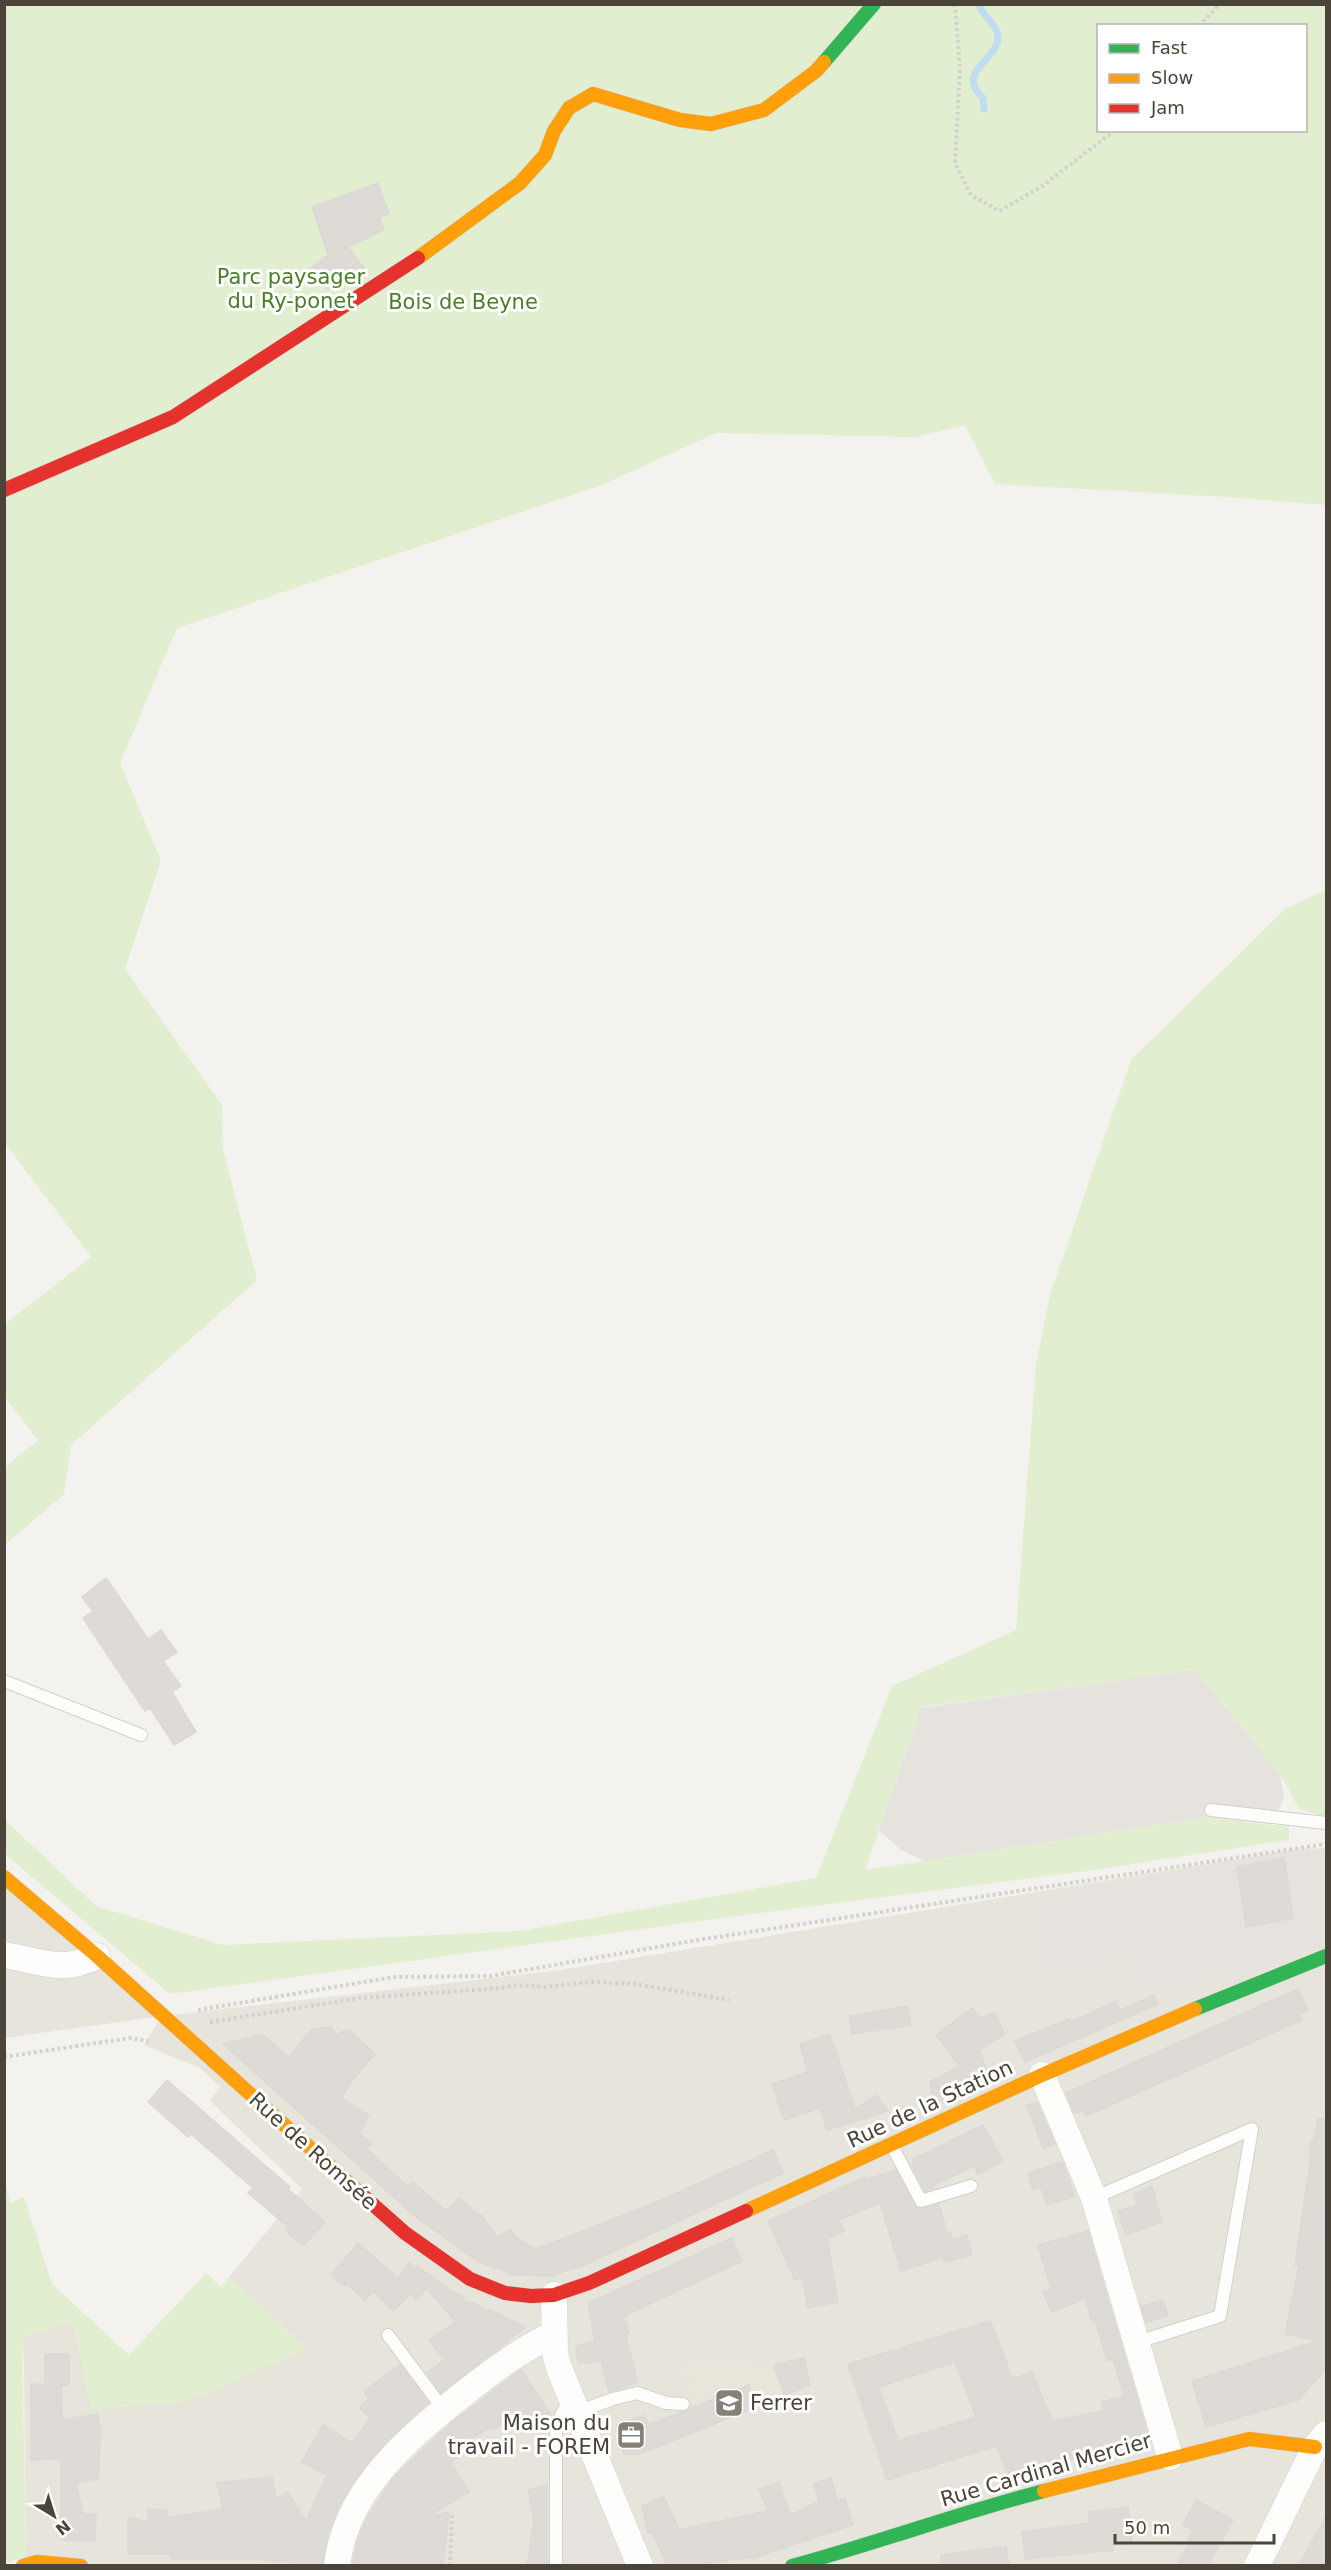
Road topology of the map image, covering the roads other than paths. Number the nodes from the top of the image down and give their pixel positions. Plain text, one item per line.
1 (874, 4) edge
2 (4, 490) edge
3 (4, 1681) edge
4 (141, 1735) dead end
5 (1211, 1810) dead end
6 (1326, 1822) edge
7 (4, 1877) edge
8 (4, 1955) edge
9 (97, 1956) junction
10 (1326, 1956) edge
11 (1042, 2075) junction
12 (892, 2146) junction
13 (972, 2186) dead end
14 (1094, 2198) junction
15 (554, 2295) junction
16 (554, 2334) junction
17 (388, 2335) dead end
18 (1138, 2343) junction
19 (574, 2404) junction
20 (683, 2404) dead end
21 (444, 2410) junction
22 (1321, 2440) edge
23 (1170, 2457) junction
24 (23, 2565) edge
25 (81, 2565) edge
26 (337, 2565) edge
27 (556, 2565) edge
28 (640, 2565) edge
29 (792, 2565) edge
30 (1257, 2565) edge

1 - 2 street
3 - 4 lane
5 - 6 lane
7 - 9 street, Rue de Romsée
8 - 9 street
9 - 15 street, Rue de Romsée
10 - 11 street, Rue de la Station
11 - 12 street, Rue de la Station
11 - 14 street
12 - 13 lane
12 - 15 street, Rue de la Station
14 - 18 street
14 - 18 lane
15 - 16 street
16 - 19 street
16 - 21 street
17 - 21 lane
18 - 23 street
19 - 20 lane
19 - 27 lane
19 - 28 street
21 - 26 street
22 - 23 street, Rue Cardinal Mercier
22 - 30 street
23 - 29 street, Rue Cardinal Mercier
24 - 25 street

